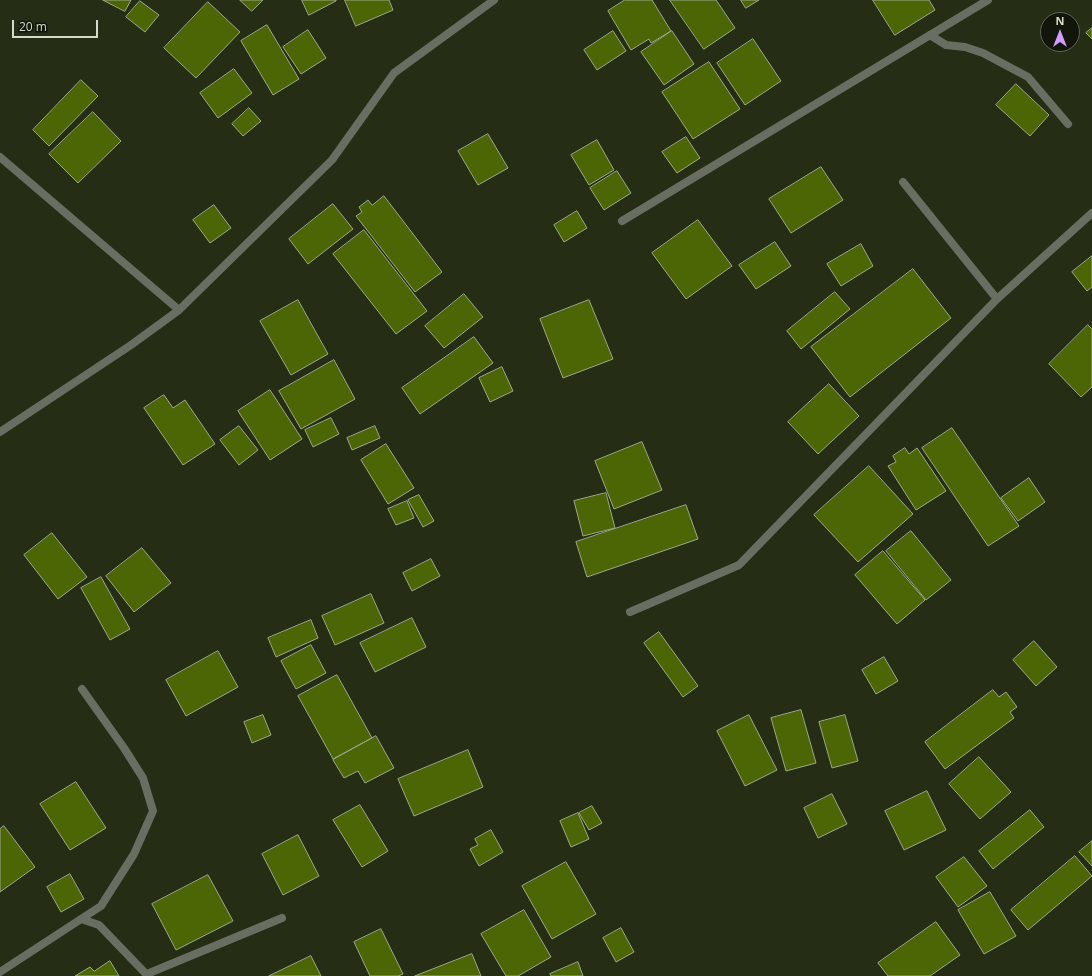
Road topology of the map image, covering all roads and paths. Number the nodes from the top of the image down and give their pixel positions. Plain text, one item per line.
1 (494, 0) edge
2 (988, 0) edge
3 (930, 35) junction
4 (1068, 124) dead end
5 (0, 157) edge
6 (903, 182) dead end
7 (1092, 213) edge
8 (622, 221) dead end
9 (997, 299) junction
10 (179, 310) junction
11 (0, 432) edge
12 (630, 612) dead end
13 (82, 689) dead end
14 (282, 918) dead end
15 (81, 919) junction
16 (0, 972) edge
17 (147, 975) edge

1 - 10 street
2 - 3 street
3 - 4 street
3 - 8 street
5 - 10 street
6 - 9 street
7 - 9 street
9 - 12 street
10 - 11 street
13 - 15 street
14 - 17 street
15 - 16 street
15 - 17 street

